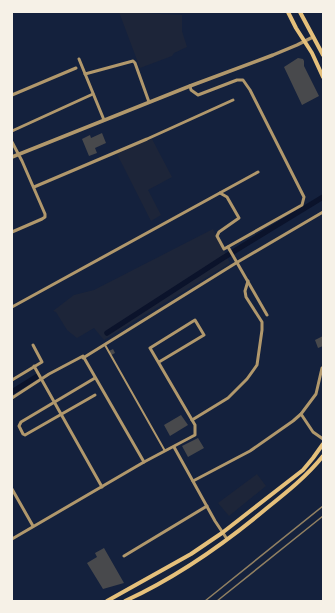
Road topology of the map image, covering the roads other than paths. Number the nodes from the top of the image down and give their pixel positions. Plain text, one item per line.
1 (288, 12) edge
2 (300, 12) edge
3 (313, 37) junction
4 (305, 41) junction
5 (323, 56) edge
6 (79, 59) dead end
7 (76, 68) dead end
8 (86, 74) junction
9 (323, 76) edge
10 (190, 86) junction
11 (93, 94) junction
12 (12, 95) edge
13 (233, 100) dead end
14 (149, 102) junction
15 (104, 120) junction
16 (12, 131) edge
17 (12, 142) edge
18 (19, 155) junction
19 (12, 157) edge
20 (258, 172) dead end
21 (34, 187) junction
22 (220, 193) junction
23 (323, 212) edge
24 (12, 232) edge
25 (229, 248) junction
26 (236, 263) junction
27 (248, 281) junction
28 (12, 307) edge
29 (267, 314) dead end
30 (32, 345) dead end
31 (105, 345) junction
32 (83, 357) junction
33 (158, 362) junction
34 (34, 366) junction
35 (322, 368) dead end
36 (95, 378) junction
37 (42, 379) junction
38 (12, 380) edge
39 (95, 394) dead end
40 (12, 398) edge
41 (55, 402) junction
42 (62, 414) junction
43 (301, 414) junction
44 (192, 420) junction
45 (323, 439) edge
46 (323, 444) edge
47 (174, 447) junction
48 (165, 451) junction
49 (323, 456) edge
50 (144, 462) junction
51 (193, 482) junction
52 (102, 487) junction
53 (12, 489) edge
54 (207, 506) junction
55 (33, 526) junction
56 (222, 533) junction
57 (12, 538) edge
58 (227, 539) junction
59 (124, 556) dead end
60 (107, 601) edge
61 (125, 601) edge

1 - 4 main road
2 - 3 main road
3 - 4 street
3 - 5 main road
4 - 9 main road
4 - 10 street
6 - 8 street
7 - 12 street
8 - 11 street
8 - 14 street
10 - 14 street
10 - 25 street
11 - 15 street
11 - 16 street
13 - 21 street
14 - 15 street
15 - 18 street
17 - 18 street
18 - 19 street
18 - 21 street
20 - 22 street
21 - 24 street
22 - 25 street
22 - 28 street
23 - 26 street
25 - 26 street
26 - 27 street
26 - 31 street
27 - 29 street
27 - 44 street
30 - 34 street
31 - 32 street
31 - 48 street
32 - 36 street
32 - 37 street
33 - 33 street
33 - 44 street
34 - 37 street
34 - 38 street
35 - 43 street
36 - 41 street
36 - 50 street
37 - 40 street
37 - 41 street
39 - 42 street
41 - 42 street
41 - 42 street
42 - 52 street
43 - 45 street
43 - 51 street
44 - 47 street
46 - 56 main road
47 - 48 street
47 - 51 street
48 - 50 street
49 - 58 main road
50 - 52 street
51 - 54 street
52 - 55 street
53 - 55 street
54 - 56 street
54 - 59 street
55 - 57 street
56 - 58 street
56 - 60 main road
58 - 61 main road

